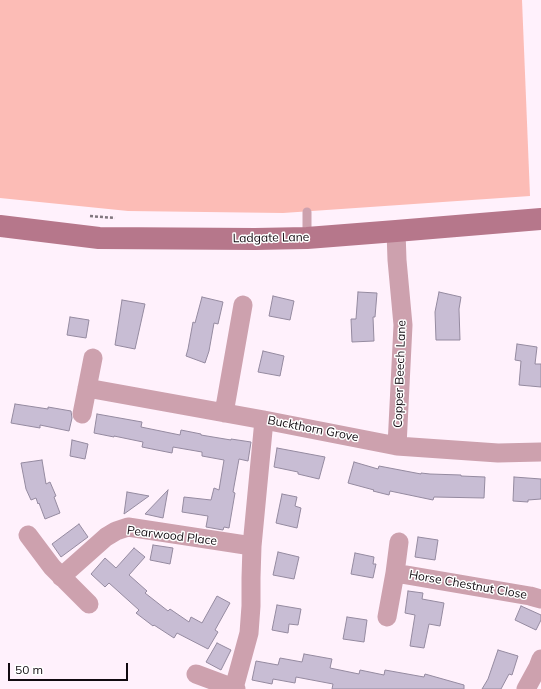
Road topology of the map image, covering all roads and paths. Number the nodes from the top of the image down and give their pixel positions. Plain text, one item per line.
1 (306, 212) dead end
2 (90, 216) dead end
3 (121, 218) dead end
4 (541, 219) edge
5 (0, 226) edge
6 (396, 231) junction
7 (307, 238) junction
8 (243, 305) dead end
9 (93, 358) dead end
10 (87, 388) junction
11 (224, 413) junction
12 (82, 414) dead end
13 (264, 420) junction
14 (397, 446) junction
15 (541, 452) edge
16 (28, 535) dead end
17 (399, 542) dead end
18 (252, 546) junction
19 (395, 572) junction
20 (61, 577) junction
21 (541, 599) edge
22 (89, 604) dead end
23 (387, 617) dead end
24 (541, 659) edge
25 (196, 674) dead end
26 (235, 689) edge
27 (526, 689) edge

1 - 7 lane
2 - 3 path
4 - 6 main road, Ladgate Lane
5 - 7 main road, Ladgate Lane
6 - 7 main road, Ladgate Lane
6 - 14 street, Copper Beech Lane
8 - 11 street
9 - 10 street
10 - 11 street, Buckthorn Grove
10 - 12 street
11 - 13 street, Buckthorn Grove
13 - 14 street, Buckthorn Grove
13 - 18 street
14 - 15 street, Buckthorn Grove
16 - 20 street
17 - 19 street, Horse Chestnut Close
18 - 20 street, Pearwood Place
18 - 26 street
19 - 21 street, Horse Chestnut Close
19 - 23 street, Horse Chestnut Close
20 - 22 street
24 - 27 street
25 - 26 street

